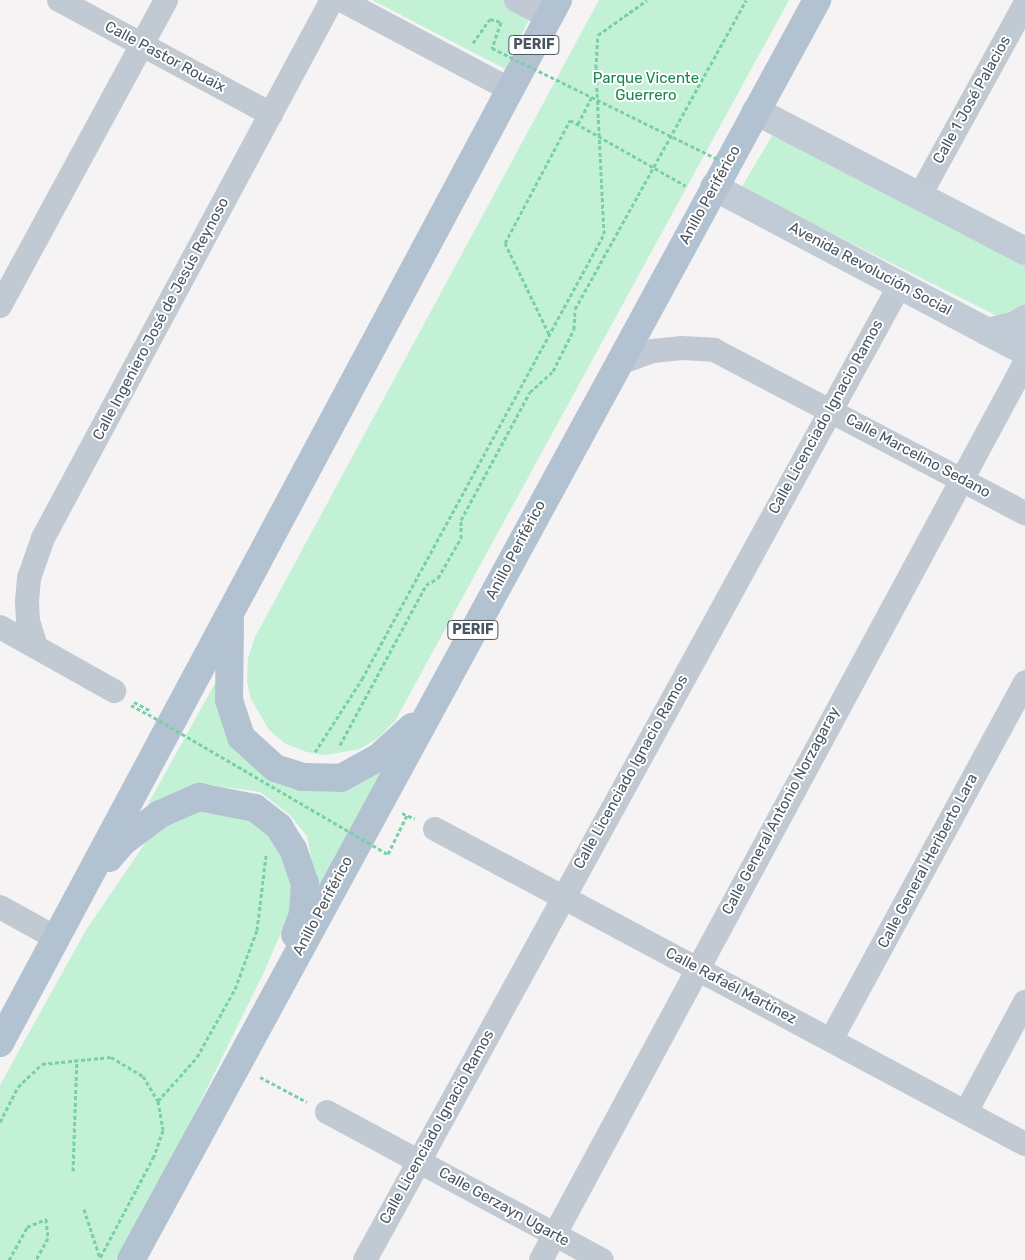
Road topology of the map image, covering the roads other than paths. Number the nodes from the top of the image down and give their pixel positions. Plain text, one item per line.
1 (58, 0) edge
2 (166, 0) edge
3 (332, 0) edge
4 (341, 0) edge
5 (516, 0) edge
6 (817, 0) edge
7 (1025, 4) edge
8 (553, 8) edge
9 (142, 45) junction
10 (512, 90) junction
11 (756, 111) junction
12 (271, 114) junction
13 (710, 192) junction
14 (919, 197) junction
15 (1025, 252) edge
16 (900, 285) junction
17 (0, 306) edge
18 (1025, 319) edge
19 (987, 332) junction
20 (1025, 352) edge
21 (1025, 363) edge
22 (617, 364) junction
23 (829, 409) junction
24 (961, 479) junction
25 (1025, 513) edge
26 (230, 617) junction
27 (0, 627) edge
28 (36, 647) junction
29 (1025, 682) edge
30 (121, 695) road end
31 (427, 714) junction
32 (435, 829) dead end
33 (83, 888) junction
34 (562, 897) junction
35 (0, 907) edge
36 (56, 938) junction
37 (697, 967) junction
38 (1025, 1002) edge
39 (268, 1007) junction
40 (831, 1040) junction
41 (0, 1043) edge
42 (327, 1112) road end
43 (966, 1112) junction
44 (1025, 1144) edge
45 (419, 1160) junction
46 (555, 1234) junction
47 (131, 1260) edge
48 (365, 1260) edge
49 (540, 1260) edge
50 (602, 1260) edge

1 - 9 street, Calle Pastor Rouaix
2 - 9 street
3 - 12 street, Calle Ingeniero José de Jesús Reynoso
4 - 10 street
5 - 8 street
6 - 11 main road, Anillo Periférico / PERIF
7 - 14 street, Calle 1 José Palacios
8 - 10 main road, PERIF
9 - 12 street, Calle Pastor Rouaix
9 - 17 street
10 - 26 main road, PERIF
11 - 13 main road, Anillo Periférico / PERIF
11 - 14 street
12 - 28 street, Calle Ingeniero José de Jesús Reynoso
13 - 16 street, Avenida Revolución Social
13 - 22 main road, Anillo Periférico / PERIF
14 - 15 street
16 - 19 street, Avenida Revolución Social
16 - 23 street, Calle Licenciado Ignacio Ramos
18 - 19 street
19 - 20 street, Avenida Revolución Social
21 - 24 street, Calle General Antonio Norzagaray
22 - 23 street, Calle Marcelino Sedano
22 - 31 main road, Anillo Periférico / PERIF
23 - 24 street, Calle Marcelino Sedano
23 - 34 street, Calle Licenciado Ignacio Ramos
24 - 25 street, Calle Marcelino Sedano
24 - 37 street, Calle General Antonio Norzagaray
26 - 31 main road
26 - 33 main road, PERIF
27 - 28 street
28 - 30 street
29 - 40 street, Calle General Heriberto Lara
31 - 39 main road, Anillo Periférico / PERIF
32 - 34 street, Calle Rafaél Martínez
33 - 36 main road, PERIF
33 - 39 main road
34 - 37 street, Calle Rafaél Martínez
34 - 45 street, Calle Licenciado Ignacio Ramos
35 - 36 street
36 - 41 main road, PERIF
37 - 40 street, Calle Rafaél Martínez
37 - 46 street, Calle General Antonio Norzagaray
38 - 43 street
39 - 47 main road, Anillo Periférico / PERIF
40 - 43 street, Calle Rafaél Martínez
42 - 45 street, Calle Gerzayn Ugarte
43 - 44 street, Calle Rafaél Martínez
45 - 46 street, Calle Gerzayn Ugarte
45 - 48 street, Calle Licenciado Ignacio Ramos
46 - 49 street, Calle General Antonio Norzagaray
46 - 50 street, Calle Gerzayn Ugarte

